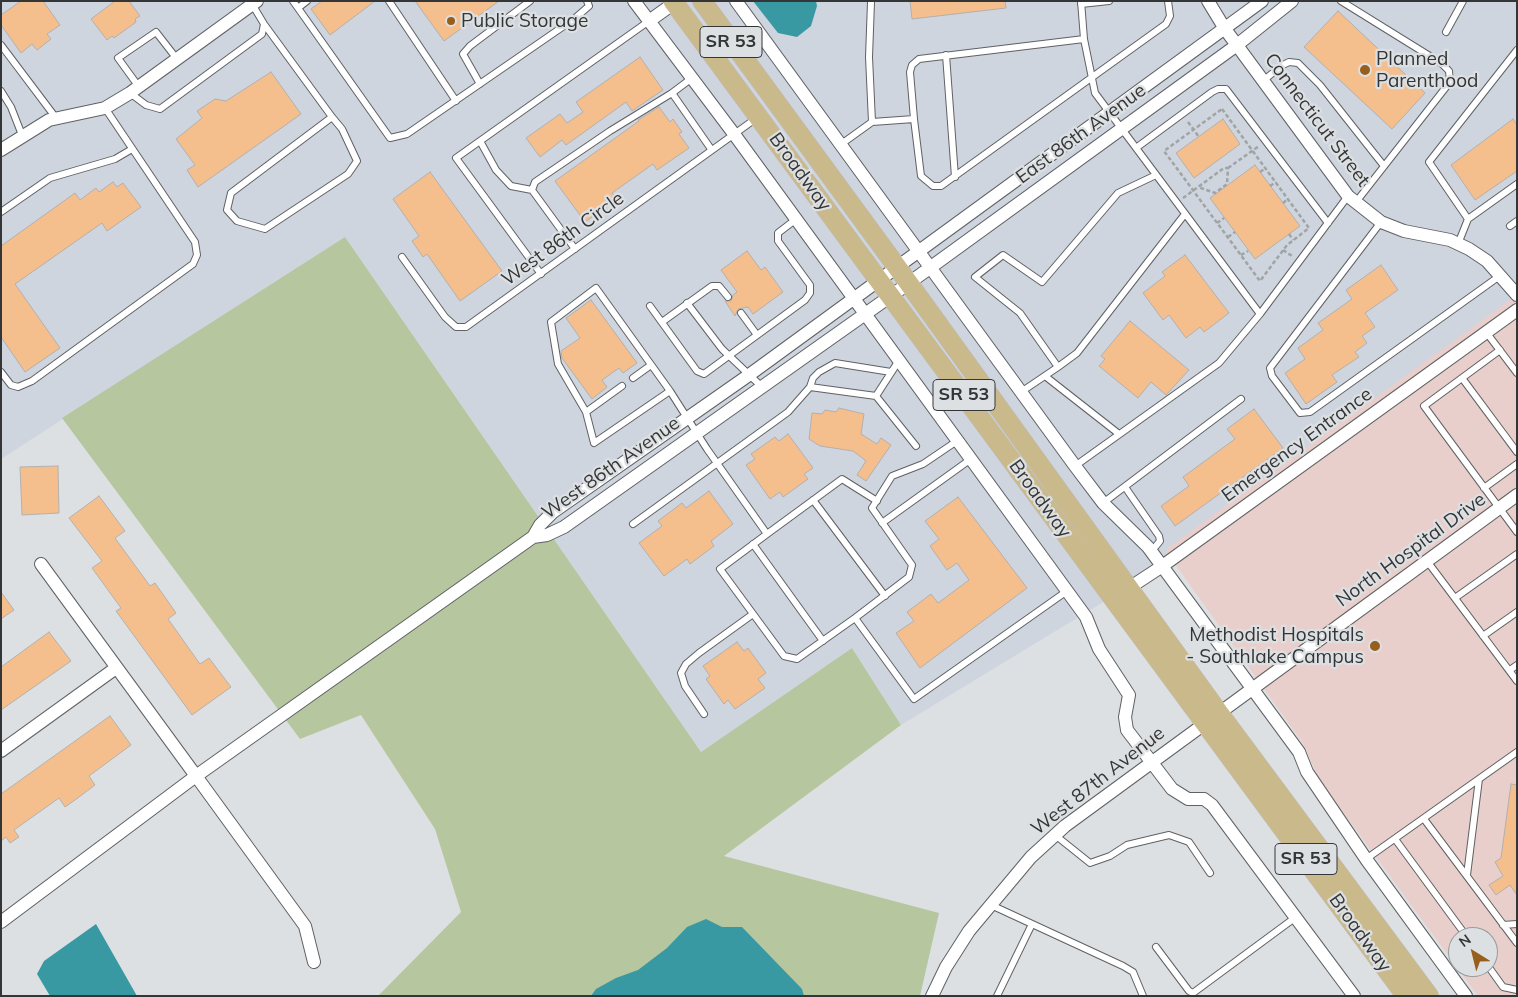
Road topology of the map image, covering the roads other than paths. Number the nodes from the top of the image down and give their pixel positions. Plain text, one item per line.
1 (293, 1) edge
2 (307, 1) edge
3 (389, 1) edge
4 (530, 1) edge
5 (587, 1) edge
6 (634, 1) edge
7 (702, 1) edge
8 (736, 1) edge
9 (1109, 1) edge
10 (1168, 1) edge
11 (1208, 1) edge
12 (1262, 1) edge
13 (1292, 1) edge
14 (1341, 1) edge
15 (1463, 1) edge
16 (253, 2) edge
17 (675, 2) edge
18 (871, 2) edge
19 (1081, 3) edge
20 (298, 8) junction
21 (649, 21) junction
22 (264, 24) junction
23 (1225, 28) junction
24 (1446, 32) dead end
25 (1084, 38) junction
26 (1, 45) edge
27 (1237, 45) junction
28 (1517, 50) edge
29 (946, 55) junction
30 (177, 59) junction
31 (692, 78) junction
32 (1092, 78) junction
33 (1263, 81) junction
34 (480, 84) junction
35 (135, 90) junction
36 (1, 91) edge
37 (672, 94) junction
38 (456, 101) junction
39 (105, 108) junction
40 (1109, 112) junction
41 (332, 117) junction
42 (759, 117) junction
43 (56, 119) junction
44 (914, 119) junction
45 (872, 122) junction
46 (1121, 128) junction
47 (734, 134) junction
48 (22, 135) junction
49 (480, 141) junction
50 (840, 145) junction
51 (1136, 148) junction
52 (132, 149) junction
53 (711, 149) junction
54 (1, 150) edge
55 (1384, 166) junction
56 (1156, 175) junction
57 (955, 177) junction
58 (1517, 184) edge
59 (532, 190) junction
60 (1352, 199) junction
61 (1, 212) edge
62 (1185, 214) junction
63 (1468, 219) junction
64 (795, 220) junction
65 (1517, 221) edge
66 (1381, 222) junction
67 (1328, 223) junction
68 (1510, 226) dead end
69 (1458, 244) junction
70 (575, 249) junction
71 (918, 252) junction
72 (402, 257) dead end
73 (897, 266) junction
74 (929, 268) junction
75 (541, 274) junction
76 (1501, 275) junction
77 (878, 279) junction
78 (909, 283) junction
79 (1517, 295) edge
80 (890, 296) junction
81 (728, 297) dead end
82 (852, 298) junction
83 (688, 303) junction
84 (650, 306) dead end
85 (1517, 310) edge
86 (741, 313) dead end
87 (864, 314) junction
88 (1260, 314) junction
89 (662, 322) junction
90 (1486, 332) junction
91 (757, 335) junction
92 (1500, 350) junction
93 (728, 356) junction
94 (651, 365) junction
95 (894, 367) junction
96 (1058, 367) junction
97 (1, 372) edge
98 (1517, 374) edge
99 (749, 375) junction
100 (1046, 376) junction
101 (633, 378) dead end
102 (1462, 378) junction
103 (622, 386) dead end
104 (761, 386) junction
105 (810, 387) junction
106 (670, 391) junction
107 (1020, 392) junction
108 (876, 396) junction
109 (1241, 399) dead end
110 (586, 412) junction
111 (686, 417) junction
112 (696, 432) junction
113 (1119, 434) junction
114 (957, 441) junction
115 (916, 446) dead end
116 (1517, 452) edge
117 (971, 459) junction
118 (717, 464) junction
119 (1517, 464) edge
120 (1075, 466) junction
121 (1125, 487) junction
122 (1484, 488) junction
123 (1517, 495) edge
124 (813, 500) junction
125 (877, 500) junction
126 (1104, 503) junction
127 (1498, 508) junction
128 (882, 523) junction
129 (633, 524) dead end
130 (1517, 532) edge
131 (767, 534) junction
132 (533, 537) junction
133 (753, 544) junction
134 (1151, 552) junction
135 (1517, 554) edge
136 (1427, 561) junction
137 (41, 564) dead end
138 (1162, 567) junction
139 (1096, 574) junction
140 (1130, 588) junction
141 (1067, 591) junction
142 (885, 596) junction
143 (1455, 598) junction
144 (1517, 612) edge
145 (754, 614) junction
146 (855, 618) junction
147 (1483, 636) junction
148 (823, 641) junction
149 (1517, 665) edge
150 (116, 668) junction
151 (1510, 670) junction
152 (1517, 681) edge
153 (1251, 690) junction
154 (704, 714) dead end
155 (1212, 718) junction
156 (1, 751) edge
157 (1517, 752) edge
158 (1152, 762) junction
159 (196, 776) junction
160 (1479, 779) junction
161 (1424, 819) junction
162 (1055, 835) junction
163 (1395, 839) junction
164 (1366, 859) junction
165 (1210, 873) dead end
166 (1467, 875) junction
167 (991, 905) junction
168 (1296, 918) junction
169 (1, 922) edge
170 (1032, 924) junction
171 (1517, 924) edge
172 (1503, 925) junction
173 (1460, 927) edge
174 (1517, 943) edge
175 (1156, 947) dead end
176 (314, 962) dead end
177 (1496, 977) edge
178 (1517, 990) edge
179 (932, 996) edge
180 (997, 996) edge
181 (1144, 996) edge
182 (1354, 996) edge
183 (1406, 996) edge
184 (1430, 996) edge
185 (1466, 996) edge

1 - 20 lane
2 - 20 lane
3 - 38 lane
4 - 34 lane
5 - 34 lane
6 - 21 street
7 - 73 main road, Broadway / SR 53
8 - 50 street
9 - 19 lane
10 - 32 lane
11 - 23 street, Connecticut Street
12 - 23 street, East 86th Avenue
13 - 27 street, East 86th Avenue
14 - 55 lane
15 - 24 lane
16 - 22 lane
16 - 30 street
17 - 21 street
17 - 42 main road, Broadway / SR 53
18 - 45 lane
19 - 25 lane
20 - 38 lane
21 - 31 street
21 - 49 lane
22 - 35 lane
22 - 41 lane
23 - 27 street, Connecticut Street
23 - 40 street, East 86th Avenue
25 - 29 lane
25 - 32 lane
26 - 43 lane
27 - 33 street, Connecticut Street
27 - 46 street, East 86th Avenue
28 - 63 lane
29 - 44 lane
29 - 57 lane
30 - 35 street
30 - 35 lane
31 - 37 lane
31 - 47 street
32 - 40 lane
32 - 57 lane
33 - 55 lane
33 - 60 street, Connecticut Street
34 - 38 lane
35 - 39 street
36 - 48 lane
37 - 53 lane
37 - 59 lane
39 - 43 street
39 - 52 lane
40 - 46 lane
40 - 71 street, East 86th Avenue
41 - 41 lane
42 - 47 lane, West 86th Circle
42 - 77 main road, Broadway / SR 53
43 - 48 street
44 - 45 lane
44 - 57 lane
45 - 50 lane
46 - 51 lane
46 - 74 street, East 86th Avenue
47 - 53 lane, West 86th Circle
47 - 64 street
48 - 54 street
49 - 59 lane
49 - 75 lane
50 - 71 street
51 - 56 lane
51 - 67 lane
52 - 61 lane
52 - 97 lane
53 - 70 lane, West 86th Circle
55 - 60 lane
56 - 62 lane
56 - 96 lane
58 - 63 lane
59 - 70 lane
60 - 66 street, Connecticut Street
60 - 67 lane
62 - 88 lane
62 - 96 lane
63 - 69 lane
64 - 82 street
64 - 91 lane
65 - 68 lane
66 - 69 street, Connecticut Street
66 - 76 lane
67 - 88 lane
69 - 76 street, Connecticut Street
70 - 75 lane, West 86th Circle
71 - 73 street, East 86th Avenue
71 - 74 street
72 - 75 lane, West 86th Circle
73 - 77 street, East 86th Avenue
73 - 78 main road, Broadway / SR 53
74 - 78 street, East 86th Avenue
74 - 107 street
76 - 79 street, Connecticut Street
77 - 80 main road, Broadway / SR 53
77 - 82 street, West 86th Avenue
78 - 80 street, East 86th Avenue
78 - 140 main road, Broadway / SR 53
80 - 87 street, West 86th Avenue
80 - 139 main road, Broadway / SR 53
81 - 83 lane
82 - 87 street
82 - 99 street, West 86th Avenue
83 - 89 lane
83 - 93 lane
84 - 89 lane
85 - 90 street, Emergency Entrance
86 - 91 lane
87 - 95 street
87 - 104 street, West 86th Avenue
88 - 113 lane
89 - 93 lane
90 - 92 lane
90 - 138 street, Emergency Entrance
91 - 93 lane
92 - 98 lane
92 - 102 lane
93 - 99 lane
94 - 101 lane
94 - 106 lane
94 - 110 lane
95 - 105 lane
95 - 108 lane
95 - 114 street
96 - 100 lane
99 - 104 lane
99 - 111 street, West 86th Avenue
100 - 107 lane
100 - 113 lane
102 - 116 lane
102 - 122 lane
103 - 110 lane
104 - 112 street, West 86th Avenue
105 - 108 lane
105 - 118 lane
106 - 110 lane
106 - 111 lane
107 - 120 street
108 - 115 lane
109 - 121 lane
111 - 112 lane
111 - 132 street, West 86th Avenue
112 - 118 lane
112 - 132 street, West 86th Avenue
113 - 120 lane
114 - 117 street
114 - 125 lane
117 - 128 lane
117 - 141 street
118 - 129 lane
118 - 131 lane
119 - 122 lane
120 - 126 street
121 - 126 lane
121 - 134 lane
122 - 127 lane
123 - 127 street, North Hospital Drive
124 - 125 lane
124 - 131 lane
124 - 142 lane
125 - 128 lane
126 - 134 street
127 - 130 lane
127 - 136 street, North Hospital Drive
128 - 142 lane
131 - 133 lane
132 - 159 street
133 - 145 lane
133 - 148 lane
134 - 138 street
135 - 143 lane
136 - 143 lane
136 - 153 street, North Hospital Drive
137 - 150 street
138 - 140 street, Emergency Entrance
138 - 153 street
139 - 140 street
139 - 155 main road, Broadway / SR 53
140 - 155 main road, Broadway / SR 53
141 - 146 lane
141 - 158 street
142 - 146 lane
143 - 147 lane
144 - 147 lane
145 - 148 lane
145 - 154 lane
146 - 148 lane
147 - 151 lane
149 - 151 lane
150 - 156 street
150 - 159 street
151 - 152 lane
153 - 155 street, North Hospital Drive
153 - 164 street
155 - 158 street, West 87th Avenue
155 - 183 main road, Broadway / SR 53
155 - 184 main road, Broadway / SR 53
157 - 160 lane
158 - 162 street, West 87th Avenue
158 - 168 street
159 - 169 street
159 - 176 street
160 - 161 lane
160 - 166 lane
161 - 163 lane
161 - 166 lane
162 - 165 lane
162 - 167 street, West 87th Avenue
163 - 164 lane
163 - 173 lane
164 - 185 street
166 - 172 lane
167 - 170 lane
167 - 179 street, West 87th Avenue
168 - 175 lane
168 - 182 street
170 - 180 lane
170 - 181 lane
171 - 172 lane
172 - 174 lane
177 - 178 lane

